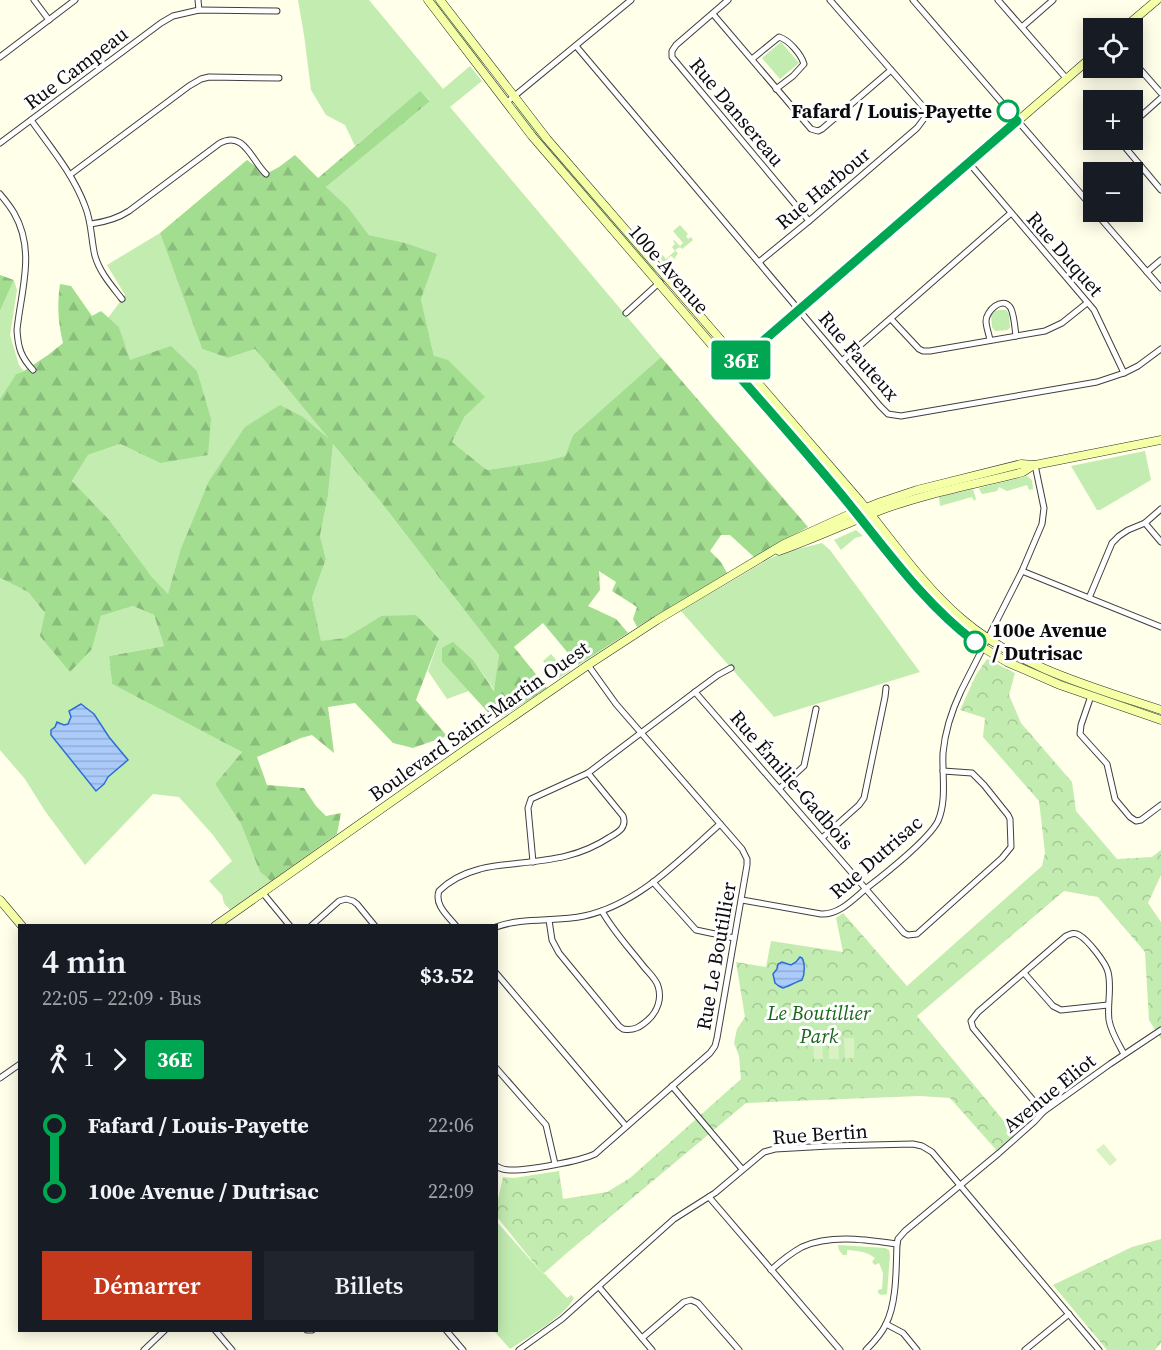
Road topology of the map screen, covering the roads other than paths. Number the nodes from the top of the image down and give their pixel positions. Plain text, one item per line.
1 (34, 0) edge
2 (75, 0) edge
3 (198, 0) edge
4 (428, 0) edge
5 (440, 0) edge
6 (631, 0) edge
7 (728, 0) edge
8 (830, 0) edge
9 (913, 0) edge
10 (998, 0) edge
11 (1053, 0) edge
12 (1157, 0) edge
13 (199, 10) junction
14 (277, 10) dead end
15 (713, 14) junction
16 (1136, 18) edge
17 (49, 20) junction
18 (1022, 27) junction
19 (576, 46) junction
20 (0, 57) edge
21 (752, 59) junction
22 (1083, 64) edge
23 (891, 70) junction
24 (1143, 73) edge
25 (279, 78) dead end
26 (1066, 78) junction
27 (777, 88) junction
28 (1161, 93) edge
29 (514, 97) junction
30 (1161, 99) edge
31 (506, 103) junction
32 (1143, 115) edge
33 (31, 120) junction
34 (1017, 121) junction
35 (0, 143) edge
36 (1127, 150) edge
37 (969, 163) junction
38 (70, 174) junction
39 (266, 174) dead end
40 (1161, 190) edge
41 (0, 194) edge
42 (1083, 197) edge
43 (1011, 213) junction
44 (809, 221) junction
45 (1104, 222) edge
46 (91, 224) junction
47 (1161, 260) edge
48 (759, 262) junction
49 (1147, 272) junction
50 (666, 277) junction
51 (659, 283) junction
52 (1161, 288) edge
53 (122, 300) dead end
54 (1087, 303) junction
55 (798, 310) junction
56 (626, 313) dead end
57 (891, 319) junction
58 (1016, 336) junction
59 (990, 340) junction
60 (1161, 349) edge
61 (739, 361) junction
62 (842, 361) junction
63 (732, 368) junction
64 (33, 370) dead end
65 (1124, 374) junction
66 (1161, 440) edge
67 (1035, 465) junction
68 (1161, 509) edge
69 (868, 511) junction
70 (855, 512) junction
71 (861, 519) junction
72 (1145, 523) junction
73 (1161, 542) edge
74 (769, 554) junction
75 (1022, 571) junction
76 (1089, 598) junction
77 (1161, 627) edge
78 (987, 639) junction
79 (983, 648) junction
80 (588, 665) junction
81 (731, 668) dead end
82 (886, 688) dead end
83 (695, 692) junction
84 (1091, 696) junction
85 (816, 710) dead end
86 (1161, 710) edge
87 (1161, 720) edge
88 (641, 732) junction
89 (943, 771) junction
90 (588, 774) junction
91 (780, 788) junction
92 (1161, 805) edge
93 (720, 824) junction
94 (822, 838) junction
95 (534, 862) junction
96 (653, 882) junction
97 (866, 889) junction
98 (262, 892) junction
99 (0, 900) edge
100 (742, 900) junction
101 (602, 911) junction
102 (549, 920) junction
103 (20, 924) edge
104 (218, 924) edge
105 (288, 924) edge
106 (313, 924) edge
107 (373, 924) edge
108 (454, 924) edge
109 (498, 926) edge
110 (734, 938) junction
111 (1024, 973) junction
112 (498, 975) edge
113 (1108, 1005) junction
114 (1161, 1030) edge
115 (1124, 1054) junction
116 (18, 1065) edge
117 (498, 1070) edge
118 (0, 1078) edge
119 (672, 1086) junction
120 (1043, 1112) junction
121 (626, 1126) junction
122 (555, 1164) junction
123 (498, 1167) edge
124 (742, 1169) junction
125 (959, 1185) junction
126 (709, 1197) junction
127 (897, 1244) junction
128 (771, 1270) junction
129 (598, 1287) junction
130 (1069, 1314) junction
131 (886, 1324) junction
132 (163, 1332) edge
133 (217, 1332) edge
134 (448, 1332) edge
135 (642, 1338) junction
136 (145, 1350) edge
137 (232, 1350) edge
138 (463, 1350) edge
139 (519, 1350) edge
140 (652, 1350) edge
141 (739, 1350) edge
142 (840, 1350) edge
143 (866, 1350) edge
144 (917, 1350) edge
145 (1025, 1350) edge
146 (1099, 1350) edge

1 - 17 street
2 - 17 street
3 - 13 street
4 - 31 street, 100e Avenue
5 - 29 street, 100e Avenue
6 - 19 street
7 - 15 street, Rue Dansereau
8 - 23 street, Rue Harbour
9 - 34 street
10 - 18 street
11 - 18 street
12 - 16 street
13 - 14 street, Rue Campeau
13 - 33 street, Rue Campeau
15 - 21 street
15 - 44 street, Rue Dansereau
17 - 20 street
18 - 26 street
19 - 29 street
19 - 48 street, Rue Fauteux
21 - 27 street
21 - 27 street
22 - 26 street
23 - 27 street
23 - 44 street, Rue Harbour
24 - 28 street
25 - 38 street
26 - 34 street
29 - 31 street
29 - 50 street, 100e Avenue
30 - 32 street
31 - 51 street, 100e Avenue
33 - 35 street, Rue Campeau
33 - 38 street
34 - 37 street
34 - 42 street
36 - 40 street
37 - 43 street, Rue Duquet
37 - 55 street
38 - 46 street
39 - 46 street
41 - 64 street
43 - 54 street, Rue Duquet
43 - 57 street
44 - 48 street, Rue Harbour
45 - 49 street
46 - 53 street
47 - 49 street
48 - 55 street, Rue Fauteux
49 - 52 street
50 - 51 street
50 - 61 street, 100e Avenue
51 - 56 street
51 - 63 street, 100e Avenue
54 - 58 street
54 - 65 street, Rue Duquet
55 - 61 street
55 - 62 street, Rue Fauteux
57 - 59 street
57 - 62 street
58 - 59 street
58 - 59 street
60 - 65 street, Rue Fauteux
61 - 63 street
61 - 69 street, 100e Avenue
62 - 65 street, Rue Fauteux
63 - 70 street, 100e Avenue
66 - 67 street, Boulevard Saint-Martin Ouest
67 - 69 street, Boulevard Saint-Martin Ouest
67 - 75 street, Rue Dutrisac
68 - 72 street
69 - 70 street, Boulevard Saint-Martin Ouest
69 - 71 street, Boulevard Saint-Martin Ouest
69 - 78 street, 100e Avenue
70 - 71 street, 100e Avenue
70 - 74 street, Boulevard Saint-Martin Ouest
71 - 74 street, Boulevard Saint-Martin Ouest
71 - 79 street, 100e Avenue
72 - 73 street
72 - 76 street
74 - 80 street, Boulevard Saint-Martin Ouest
75 - 76 street
75 - 78 street, Rue Dutrisac
76 - 77 street
78 - 79 street, Rue Dutrisac
78 - 86 street, 100e Avenue
79 - 84 street, 100e Avenue
79 - 89 street, Rue Dutrisac
80 - 88 street, Rue Le Boutillier
80 - 98 street, Boulevard Saint-Martin Ouest
81 - 83 street
82 - 94 street
83 - 88 street
83 - 91 street, Rue Émilie-Gadbois
84 - 87 street, 100e Avenue
84 - 92 street
85 - 91 street
88 - 90 street
88 - 93 street, Rue Le Boutillier
89 - 97 street, Rue Dutrisac
89 - 97 street, Rue Émilie-Gadbois
90 - 95 street
90 - 95 street
91 - 94 street, Rue Émilie-Gadbois
93 - 96 street
93 - 100 street, Rue Le Boutillier
94 - 97 street, Rue Émilie-Gadbois
95 - 108 street
96 - 101 street
96 - 110 street
97 - 100 street, Rue Dutrisac
98 - 104 street, Boulevard Saint-Martin Ouest
98 - 105 street
99 - 103 street
100 - 110 street, Rue Le Boutillier
101 - 102 street
101 - 102 street
102 - 109 street
106 - 107 street
110 - 119 street, Rue Le Boutillier
111 - 113 street
111 - 113 street
111 - 120 street
112 - 121 street
113 - 115 street
114 - 115 street, Avenue Eliot
115 - 120 street, Avenue Eliot
116 - 118 street
117 - 122 street
119 - 121 street, Rue Le Boutillier
119 - 124 street
120 - 125 street, Avenue Eliot
121 - 122 street, Rue Le Boutillier
122 - 123 street, Rue Le Boutillier
124 - 125 street, Rue Bertin
124 - 126 street, Rue Bertin
125 - 127 street, Avenue Eliot
125 - 130 street, Rue Bertin
126 - 128 street
126 - 129 street, Rue Bertin
127 - 128 street
127 - 131 street
128 - 142 street
129 - 135 street
129 - 139 street, Rue Bertin
130 - 145 street
130 - 146 street, Rue Bertin
131 - 143 street
131 - 144 street
132 - 136 street
133 - 137 street
134 - 138 street
135 - 140 street
135 - 141 street

